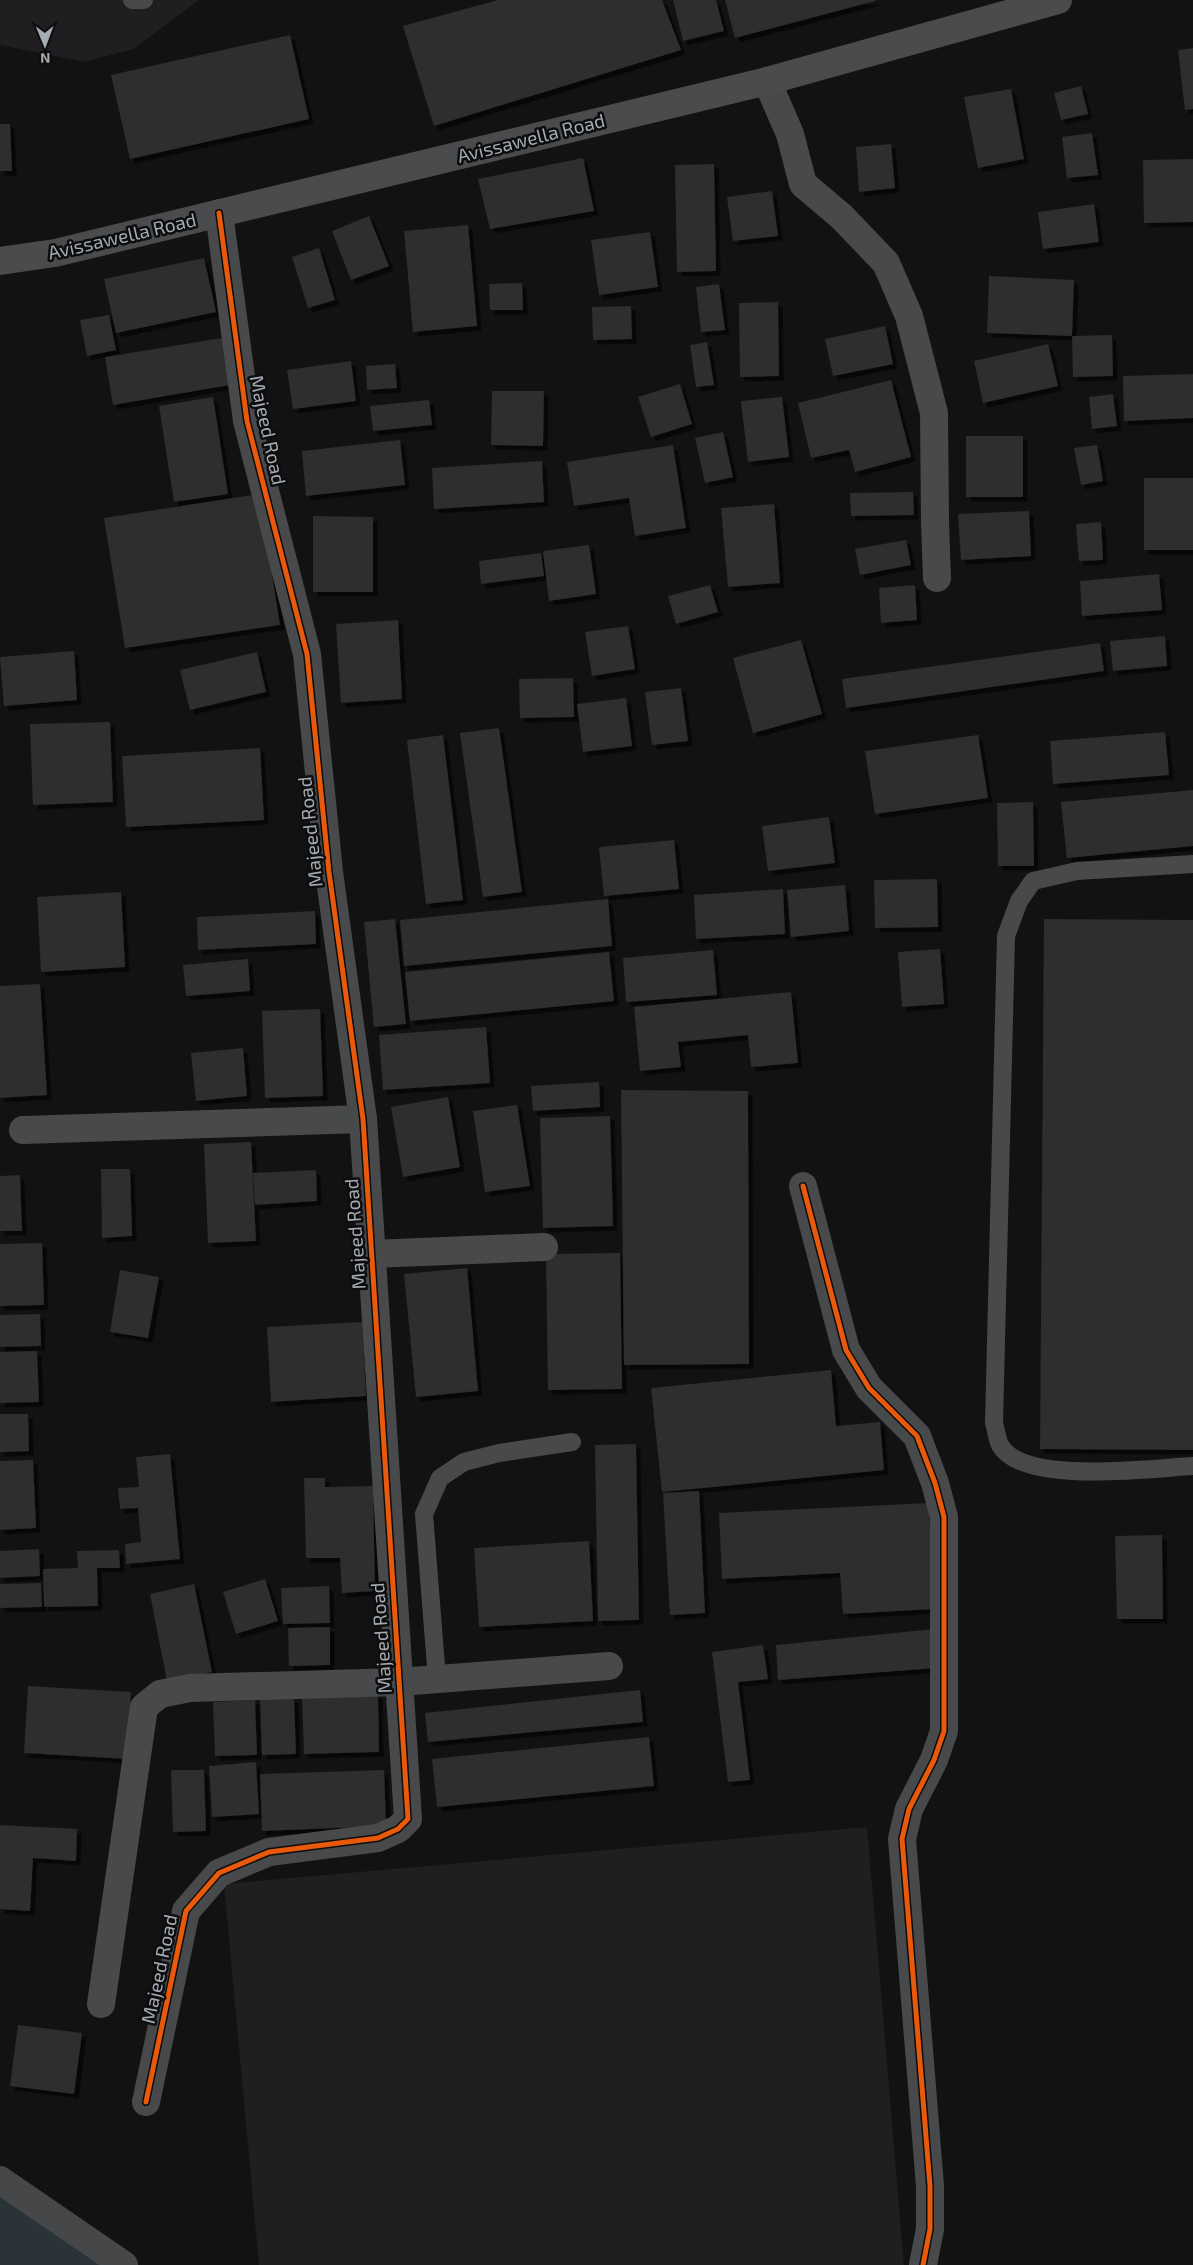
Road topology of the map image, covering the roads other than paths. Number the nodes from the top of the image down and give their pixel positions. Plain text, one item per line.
1 (132, 0) edge
2 (144, 0) edge
3 (1058, 0) edge
4 (767, 81) junction
5 (219, 214) junction
6 (0, 253) edge
7 (55, 253) junction
8 (0, 261) edge
9 (0, 272) edge
10 (938, 578) dead end
11 (1193, 864) edge
12 (363, 1119) junction
13 (23, 1130) dead end
14 (803, 1186) dead end
15 (544, 1247) dead end
16 (372, 1254) junction
17 (572, 1442) dead end
18 (1193, 1466) edge
19 (609, 1666) dead end
20 (437, 1679) junction
21 (399, 1682) junction
22 (101, 2004) dead end
23 (146, 2102) dead end
24 (0, 2180) edge
25 (124, 2265) edge
26 (923, 2265) edge

1 - 2 lane
3 - 4 main road, Avissawella Road
4 - 5 main road, Avissawella Road
4 - 10 street
5 - 7 main road, Avissawella Road
5 - 12 street, Majeed Road
6 - 7 street
7 - 8 main road, Avissawella Road
7 - 9 street
11 - 18 lane
12 - 13 street
12 - 16 street, Majeed Road
14 - 26 street
15 - 16 street
16 - 21 street, Majeed Road
17 - 20 lane
19 - 20 street
20 - 21 street
21 - 22 street
21 - 23 street, Majeed Road
24 - 25 street

